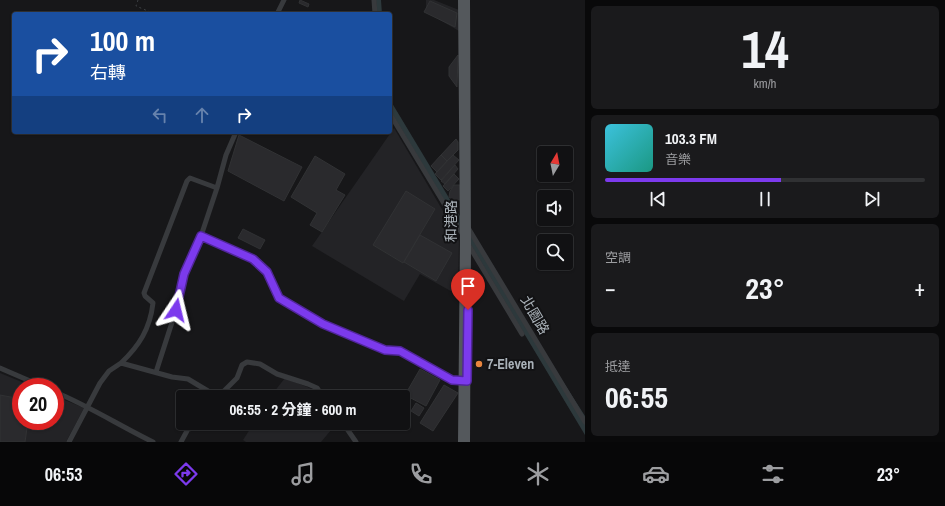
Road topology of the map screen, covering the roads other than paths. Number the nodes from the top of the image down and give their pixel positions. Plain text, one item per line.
1 (284, 0) edge
2 (374, 0) edge
3 (461, 0) edge
4 (467, 0) edge
5 (278, 12) edge
6 (376, 12) edge
7 (392, 117) edge
8 (235, 134) edge
9 (217, 188) junction
10 (465, 229) junction
11 (201, 236) junction
12 (468, 244) junction
13 (515, 305) junction
14 (507, 312) junction
15 (465, 324) junction
16 (522, 334) dead end
17 (121, 363) junction
18 (0, 368) edge
19 (156, 372) junction
20 (23, 378) edge
21 (464, 381) junction
22 (206, 390) edge
23 (225, 390) edge
24 (318, 390) edge
25 (64, 396) edge
26 (88, 406) junction
27 (585, 422) edge
28 (187, 430) edge
29 (348, 430) edge
30 (69, 442) edge
31 (153, 442) edge
32 (181, 442) edge
33 (356, 442) edge
34 (461, 442) edge
35 (467, 442) edge

1 - 5 street
2 - 6 street
3 - 10 main road, 和港路
4 - 10 main road, 和港路
7 - 10 street, 北園路
8 - 9 street
9 - 11 street
9 - 17 street
10 - 12 main road, 和港路
10 - 13 street, 北園路
10 - 15 main road, 和港路
11 - 19 street
11 - 21 street
12 - 14 street
12 - 15 main road, 和港路
13 - 14 street
13 - 27 street, 北園路
14 - 16 street
15 - 21 main road, 和港路
17 - 19 street
17 - 26 street
18 - 20 street
19 - 22 street
21 - 34 main road, 和港路
21 - 35 main road, 和港路
23 - 24 street
25 - 26 street
26 - 30 street
26 - 31 street
28 - 32 street
29 - 33 street

